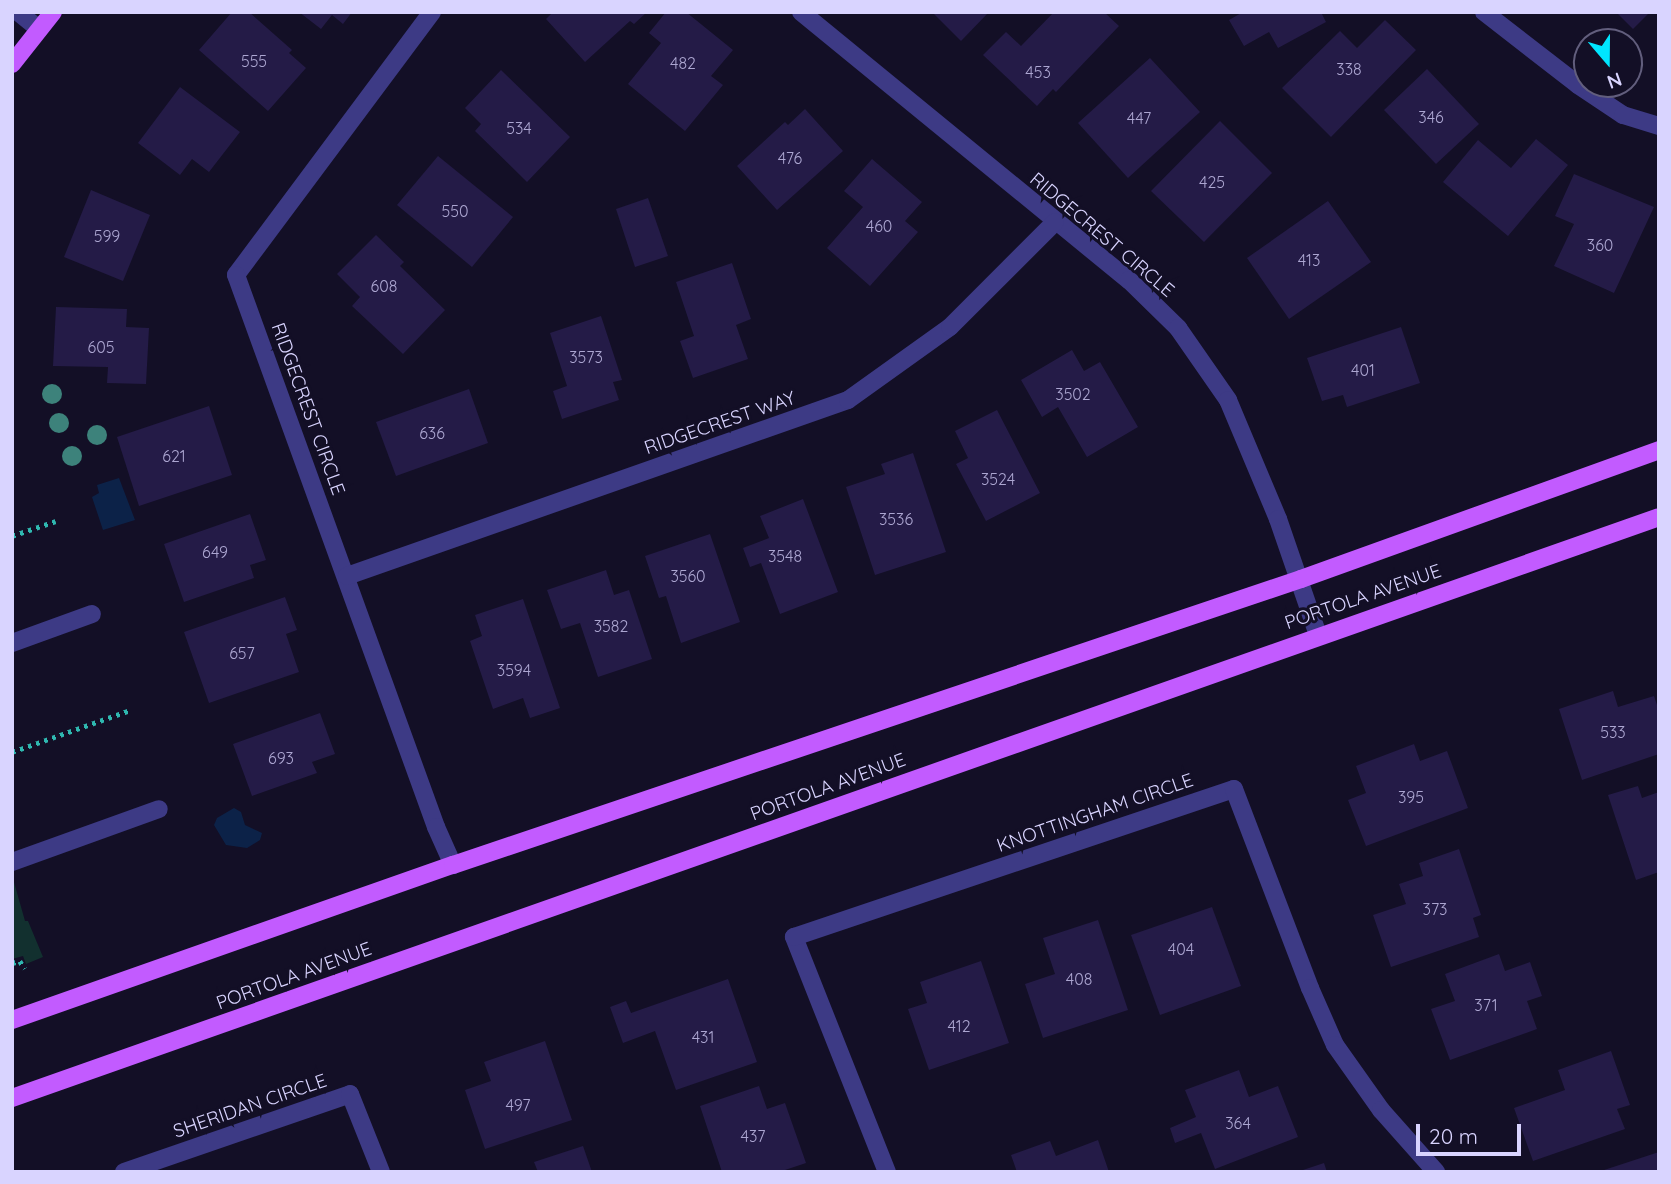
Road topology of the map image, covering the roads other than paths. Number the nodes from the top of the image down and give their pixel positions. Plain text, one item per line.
1 (18, 12) edge
2 (53, 12) edge
3 (432, 12) edge
4 (801, 12) edge
5 (1485, 12) edge
6 (39, 29) junction
7 (12, 64) edge
8 (1659, 126) edge
9 (1055, 222) junction
10 (1659, 450) edge
11 (1659, 517) edge
12 (347, 576) junction
13 (1301, 579) junction
14 (92, 614) dead end
15 (1318, 635) junction
16 (12, 643) edge
17 (159, 809) dead end
18 (12, 862) edge
19 (453, 865) junction
20 (12, 1020) edge
21 (12, 1098) edge
22 (124, 1172) edge
23 (381, 1172) edge
24 (887, 1172) edge
25 (1436, 1172) edge

1 - 6 street
2 - 6 main road
3 - 12 street, RIDGECREST CIRCLE
4 - 9 street, RIDGECREST CIRCLE
5 - 8 street
6 - 7 main road
9 - 12 street, RIDGECREST WAY
9 - 13 street, RIDGECREST CIRCLE
10 - 13 main road, PORTOLA AVENUE
11 - 15 main road, PORTOLA AVENUE
12 - 19 street, RIDGECREST CIRCLE
13 - 15 street, RIDGECREST CIRCLE
13 - 19 main road, PORTOLA AVENUE
14 - 16 street
15 - 21 main road, PORTOLA AVENUE
17 - 18 street
19 - 20 main road, PORTOLA AVENUE
22 - 23 street, SHERIDAN CIRCLE
24 - 25 street, KNOTTINGHAM CIRCLE

